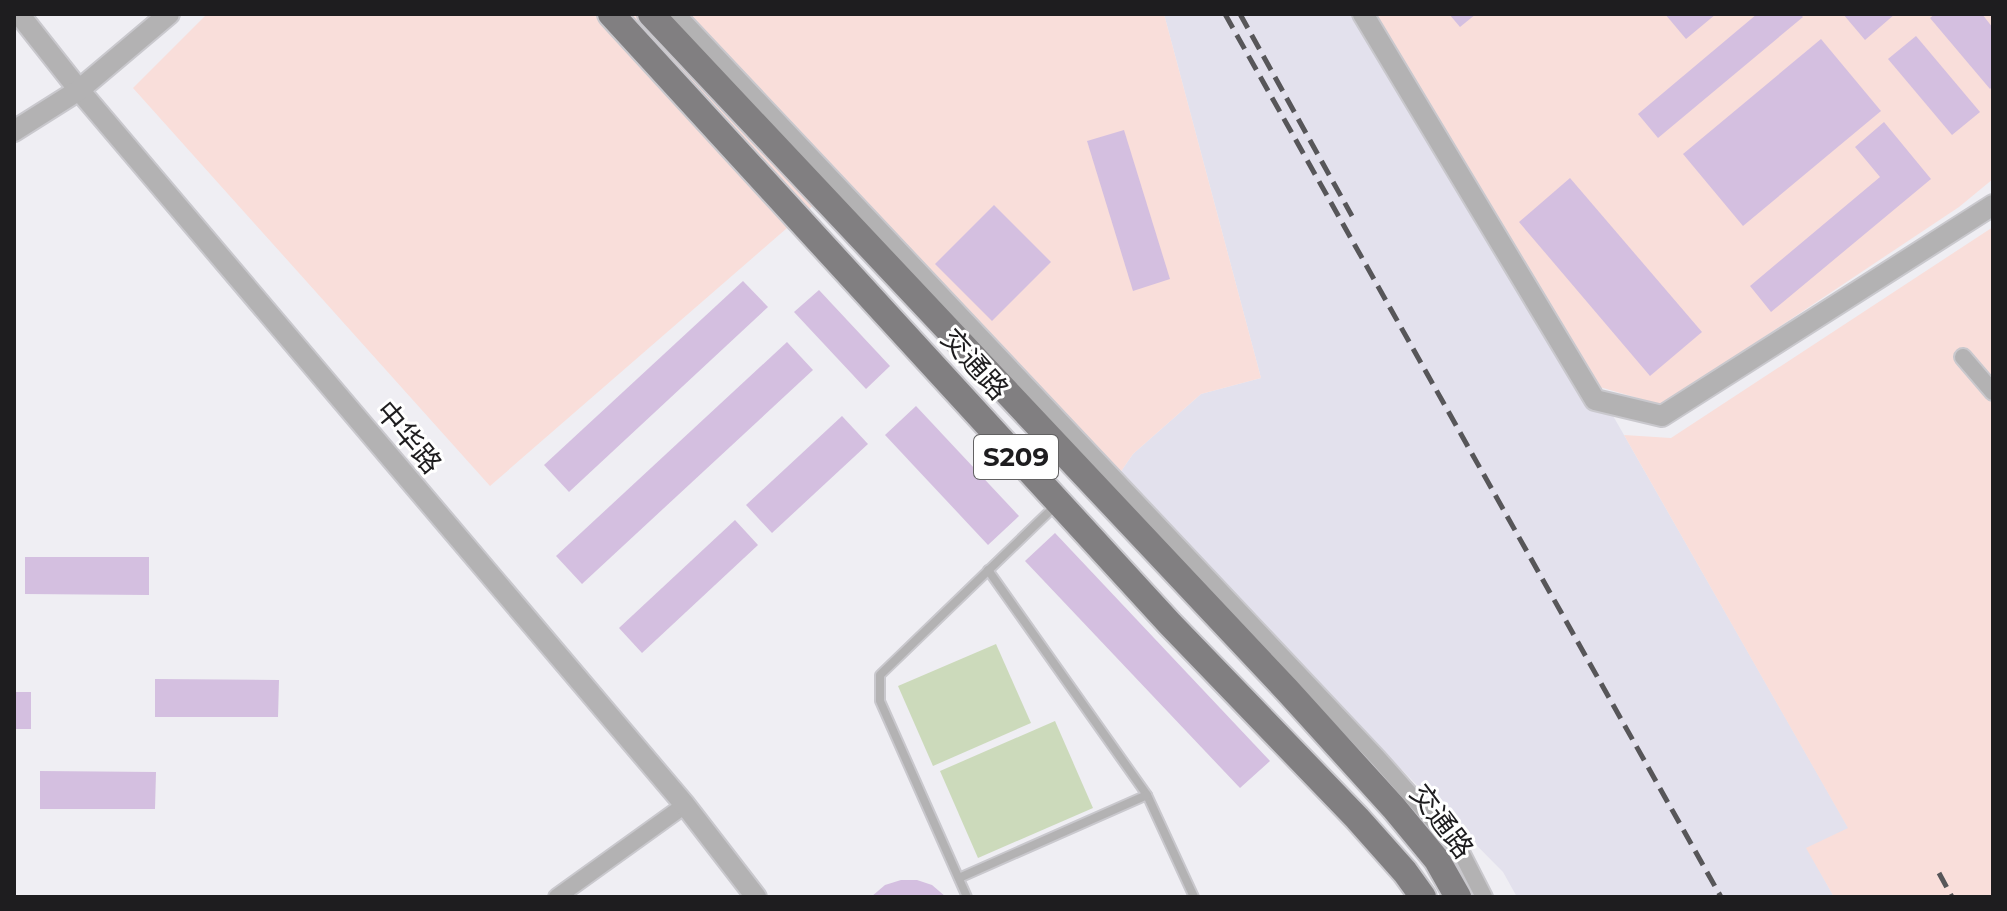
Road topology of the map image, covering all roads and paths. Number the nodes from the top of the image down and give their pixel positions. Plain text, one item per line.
1 (19, 14) edge
2 (169, 14) edge
3 (611, 14) edge
4 (651, 14) edge
5 (677, 14) edge
6 (1363, 14) edge
7 (79, 90) junction
8 (14, 131) edge
9 (1993, 205) edge
10 (1963, 357) dead end
11 (1993, 392) edge
12 (1058, 502) junction
13 (988, 570) junction
14 (1147, 795) junction
15 (685, 805) junction
16 (959, 878) junction
17 (557, 897) edge
18 (756, 897) edge
19 (967, 897) edge
20 (1194, 897) edge
21 (1423, 897) edge
22 (1458, 897) edge
23 (1484, 897) edge

1 - 7 street, 中华路
2 - 7 street
3 - 12 main road, 交通路 / S209
4 - 22 main road, 交通路 / S209
5 - 23 street
6 - 9 street
7 - 8 street
7 - 15 street, 中华路
10 - 11 street
12 - 13 lane
12 - 21 main road, 交通路 / S209
13 - 14 lane
13 - 16 lane
14 - 16 lane
14 - 20 lane
15 - 17 street
15 - 18 street, 中华路
16 - 19 lane

